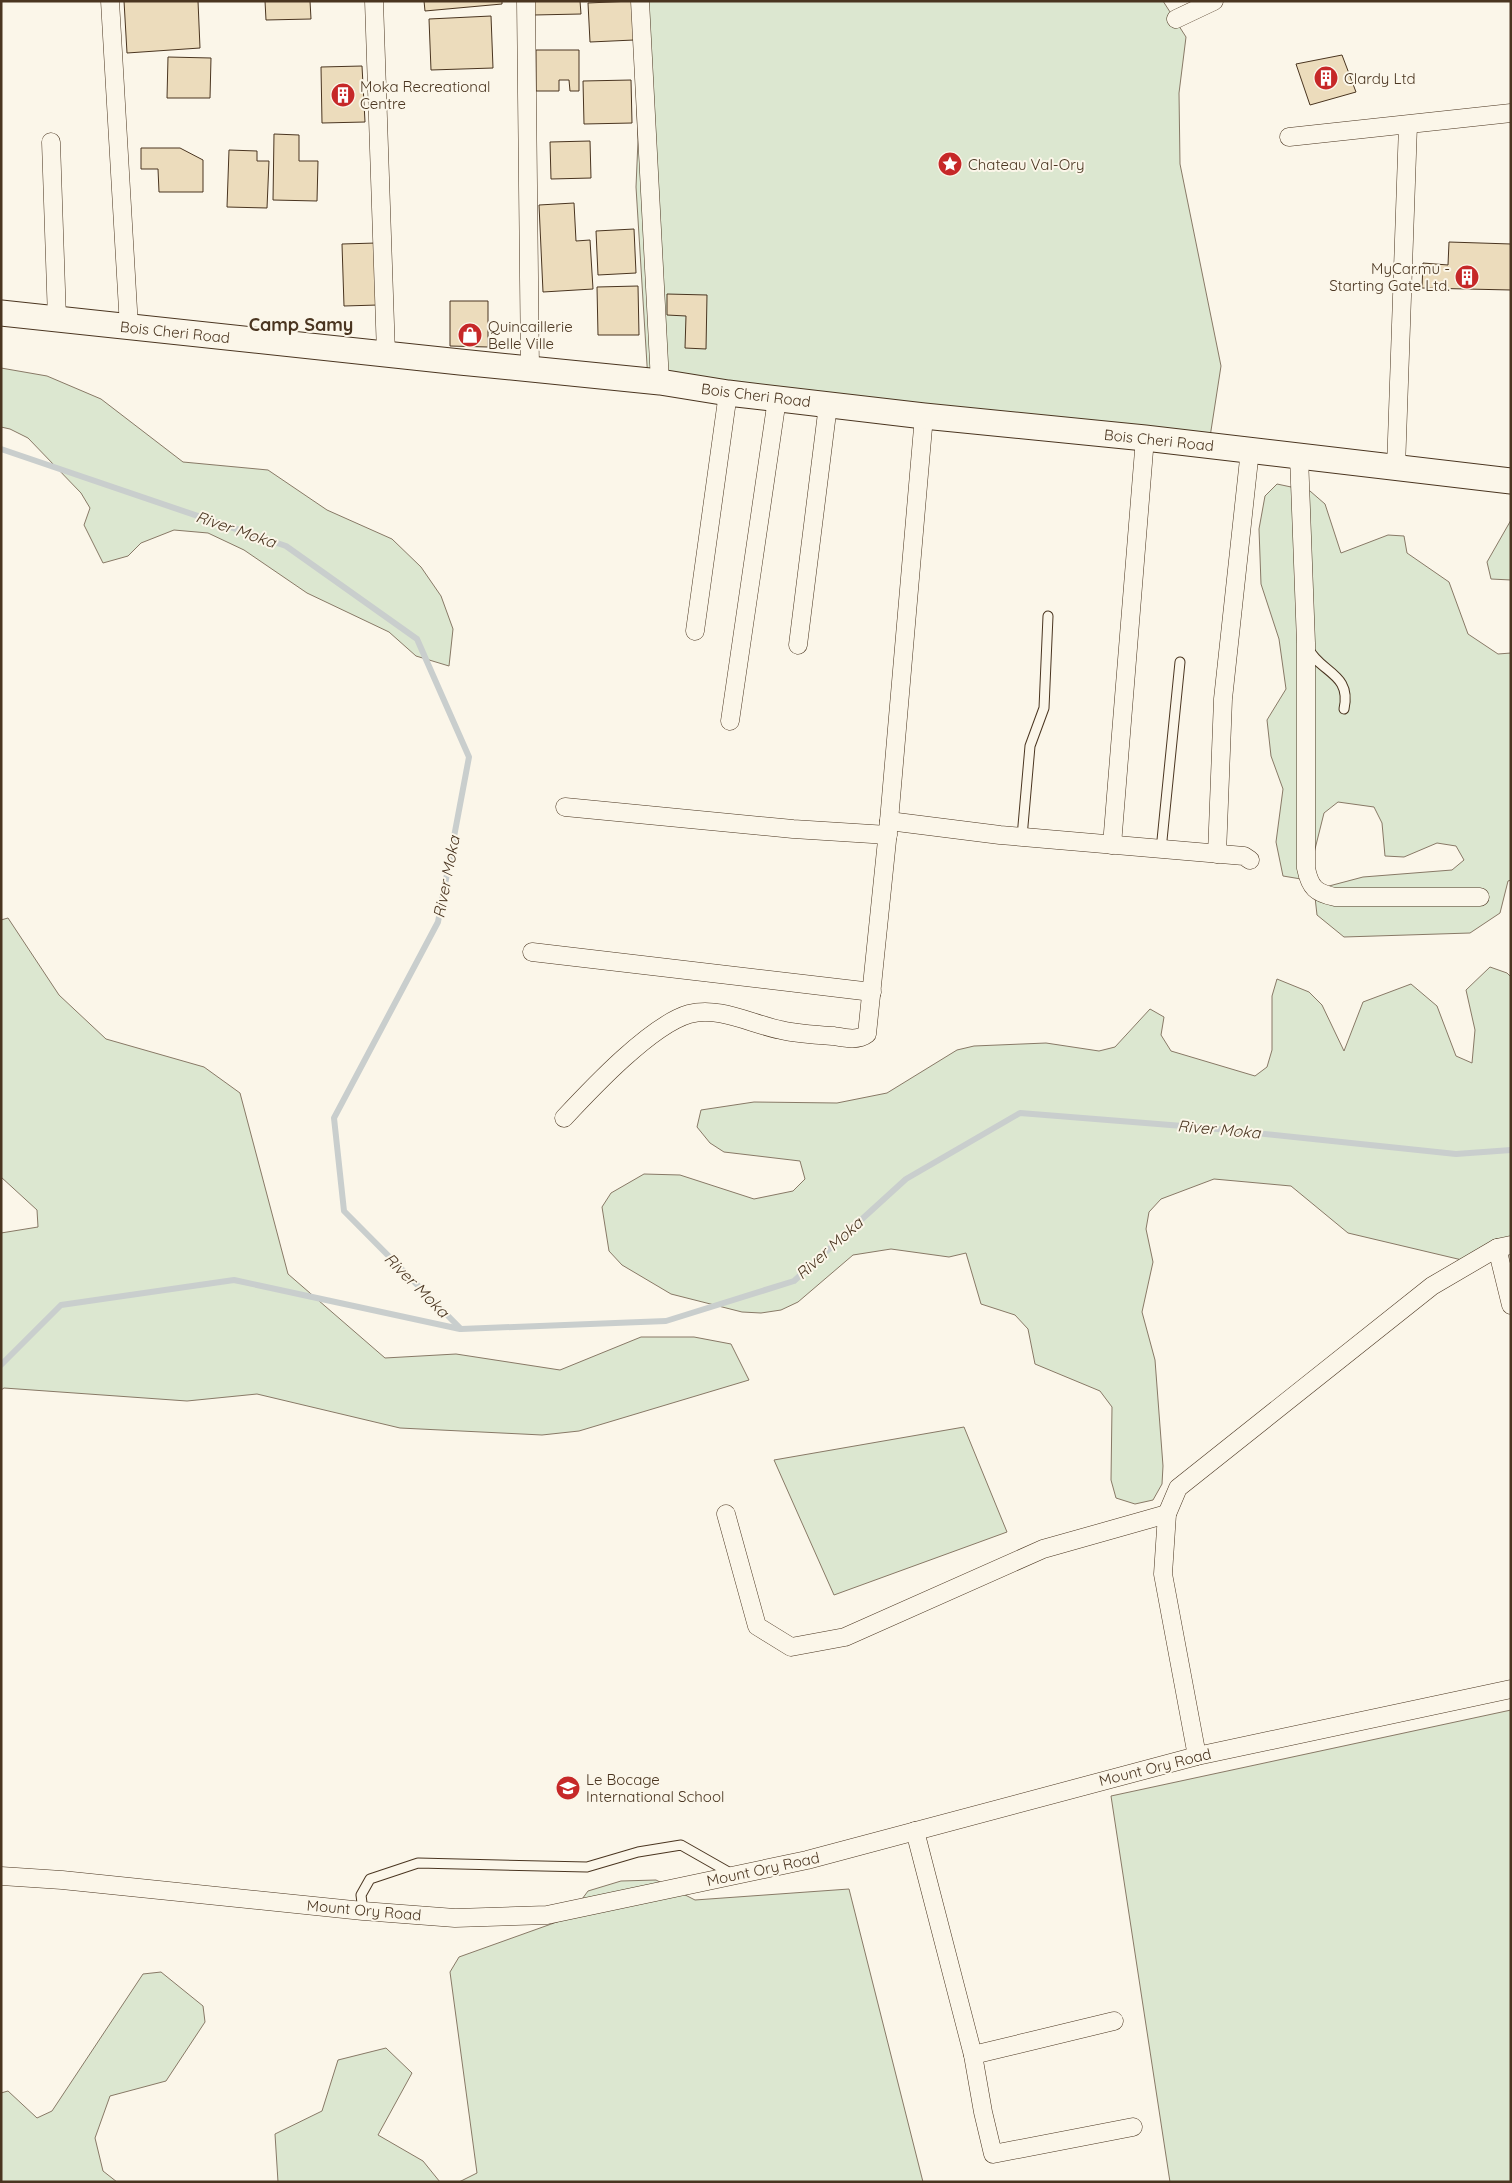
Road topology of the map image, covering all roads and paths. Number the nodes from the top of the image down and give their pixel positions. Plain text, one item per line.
1 (110, 1) edge
2 (374, 1) edge
3 (526, 1) edge
4 (640, 1) edge
5 (1214, 1) edge
6 (1176, 19) dead end
7 (1511, 114) edge
8 (1408, 125) junction
9 (1289, 137) dead end
10 (51, 142) dead end
11 (1, 313) edge
12 (56, 319) junction
13 (129, 327) junction
14 (386, 354) junction
15 (530, 368) junction
16 (660, 382) junction
17 (728, 393) junction
18 (777, 399) junction
19 (828, 405) junction
20 (924, 416) junction
21 (1145, 438) junction
22 (1250, 450) junction
23 (1299, 456) junction
24 (1396, 468) junction
25 (1511, 481) edge
26 (1048, 616) dead end
27 (695, 631) dead end
28 (1306, 643) junction
29 (798, 645) dead end
30 (1180, 662) dead end
31 (1344, 709) dead end
32 (730, 721) dead end
33 (566, 807) dead end
34 (888, 828) junction
35 (1022, 837) junction
36 (1112, 845) junction
37 (1161, 850) junction
38 (1217, 854) junction
39 (1250, 860) dead end
40 (1480, 897) dead end
41 (532, 952) dead end
42 (872, 992) junction
43 (564, 1118) dead end
44 (1504, 1246) edge
45 (1511, 1306) edge
46 (726, 1514) dead end
47 (1166, 1514) junction
48 (1511, 1689) edge
49 (1197, 1756) junction
50 (915, 1831) junction
51 (1, 1876) edge
52 (736, 1876) junction
53 (363, 1911) junction
54 (1114, 2021) dead end
55 (973, 2055) junction
56 (1133, 2127) dead end

1 - 13 street
2 - 14 street
3 - 15 street
4 - 16 street
5 - 6 street
7 - 8 street
8 - 9 street
8 - 24 street
10 - 12 street
11 - 12 main road, Bois Cheri Road
12 - 13 main road, Bois Cheri Road
13 - 14 main road, Bois Cheri Road
14 - 15 main road, Bois Cheri Road
15 - 16 main road, Bois Cheri Road
16 - 17 main road, Bois Cheri Road
17 - 18 main road, Bois Cheri Road
17 - 27 street
18 - 19 main road, Bois Cheri Road
18 - 32 street
19 - 20 main road, Bois Cheri Road
19 - 29 street
20 - 21 main road, Bois Cheri Road
20 - 34 street
21 - 22 main road, Bois Cheri Road
21 - 36 street
22 - 23 main road, Bois Cheri Road
22 - 38 street
23 - 24 main road, Bois Cheri Road
23 - 28 street
24 - 25 main road, Bois Cheri Road
26 - 35 lane
28 - 31 lane
28 - 40 street
30 - 37 lane
33 - 34 street
34 - 35 street
34 - 42 street
35 - 36 street
36 - 37 street
37 - 38 street
38 - 39 street
41 - 42 street
42 - 43 street
44 - 45 street
44 - 47 street
46 - 47 street
47 - 49 street
48 - 49 street, Mount Ory Road
49 - 50 street, Mount Ory Road
50 - 52 street, Mount Ory Road
50 - 55 street
51 - 53 street, Mount Ory Road
52 - 53 street, Mount Ory Road
52 - 53 lane
54 - 55 street
55 - 56 street

